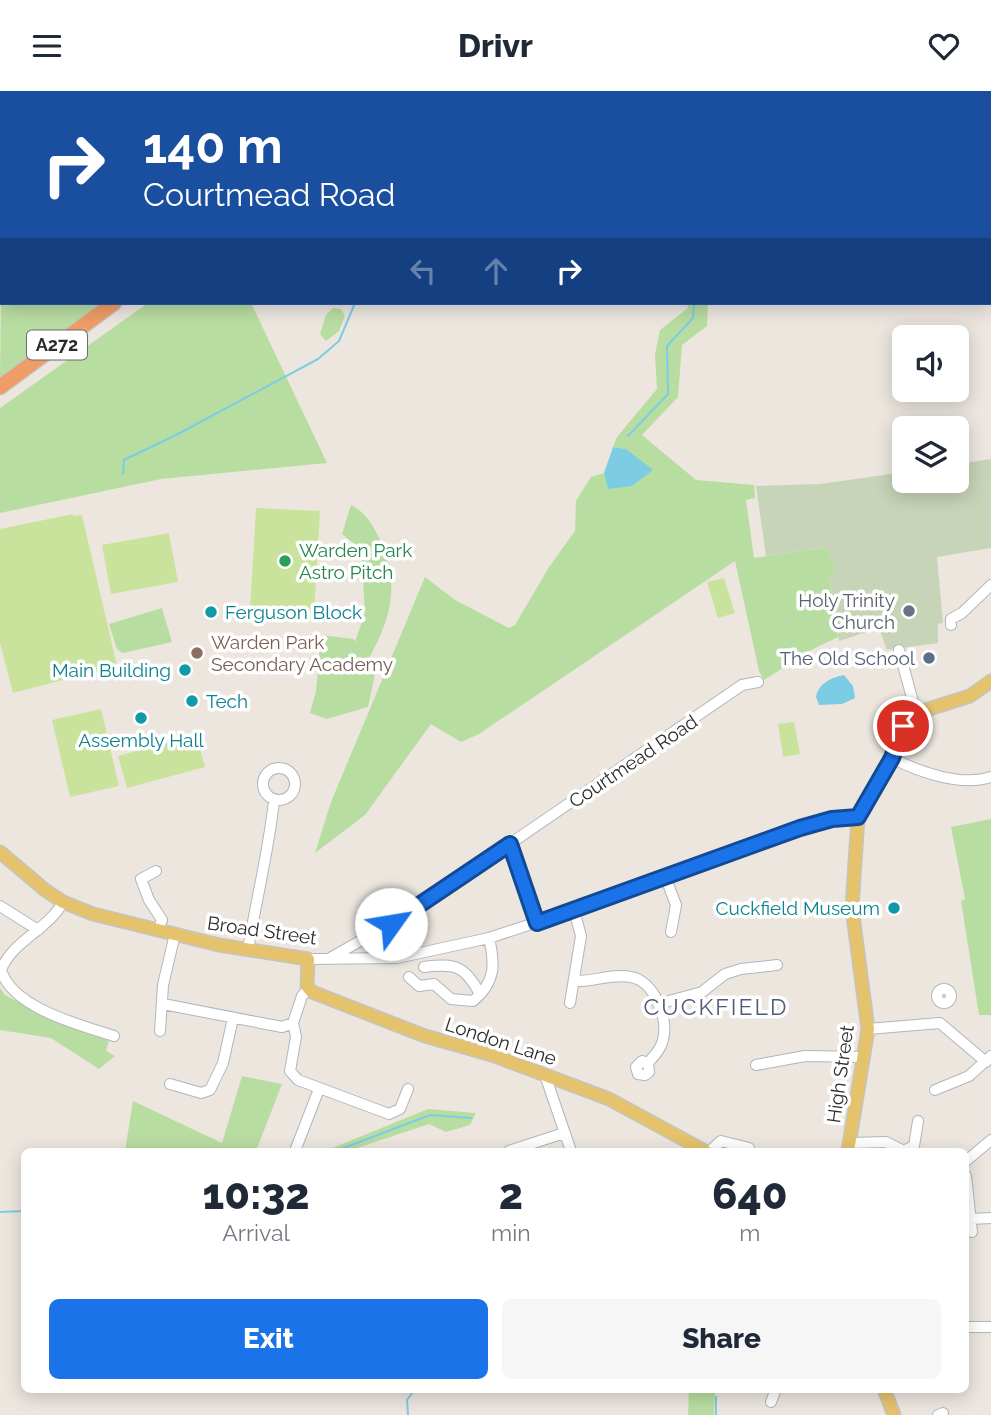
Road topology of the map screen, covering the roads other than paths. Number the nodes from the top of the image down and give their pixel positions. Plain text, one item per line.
1 (111, 305) edge
2 (0, 387) edge
3 (991, 585) edge
4 (951, 625) dead end
5 (899, 650) dead end
6 (991, 681) edge
7 (758, 682) dead end
8 (910, 717) junction
9 (881, 718) dead end
10 (892, 758) junction
11 (991, 777) edge
12 (274, 800) dead end
13 (858, 817) junction
14 (510, 844) junction
15 (0, 852) edge
16 (156, 871) dead end
17 (665, 876) junction
18 (63, 902) junction
19 (0, 906) edge
20 (574, 911) junction
21 (537, 923) junction
22 (38, 930) junction
23 (158, 930) junction
24 (671, 932) dead end
25 (175, 934) junction
26 (489, 937) junction
27 (248, 950) junction
28 (329, 958) junction
29 (308, 959) junction
30 (777, 965) dead end
31 (424, 967) dead end
32 (1, 970) edge
33 (409, 977) dead end
34 (575, 981) junction
35 (309, 988) junction
36 (480, 994) junction
37 (570, 1003) dead end
38 (943, 1003) dead end
39 (163, 1004) junction
40 (658, 1004) junction
41 (233, 1018) junction
42 (293, 1023) junction
43 (940, 1023) junction
44 (868, 1030) junction
45 (160, 1031) dead end
46 (114, 1036) dead end
47 (864, 1057) junction
48 (988, 1059) edge
49 (648, 1063) dead end
50 (755, 1065) dead end
51 (545, 1075) junction
52 (563, 1081) junction
53 (170, 1084) dead end
54 (319, 1089) junction
55 (408, 1089) dead end
56 (935, 1090) dead end
57 (553, 1099) junction
58 (918, 1121) dead end
59 (564, 1133) junction
60 (991, 1140) edge
61 (849, 1147) edge
62 (298, 1148) edge
63 (518, 1148) edge
64 (570, 1148) edge
65 (702, 1148) edge
66 (711, 1148) edge
67 (749, 1148) dead end
68 (897, 1148) edge
69 (910, 1148) edge
70 (969, 1158) edge
71 (969, 1201) edge
72 (991, 1218) edge
73 (971, 1219) junction
74 (972, 1232) dead end
75 (969, 1327) edge
76 (991, 1327) edge
77 (774, 1393) edge
78 (886, 1393) edge
79 (771, 1402) dead end
80 (894, 1415) edge

1 - 2 highway, A272
3 - 4 street
5 - 8 street
6 - 8 main road
7 - 14 street, Courtmead Road
8 - 9 street
8 - 10 main road, High Street
10 - 11 street
10 - 13 main road, High Street
12 - 27 street
13 - 17 street, Broad Street
13 - 44 main road, High Street
14 - 21 street
14 - 28 street, Courtmead Road
15 - 18 main road, Broad Street
16 - 23 street
17 - 20 street, Broad Street
17 - 24 street
18 - 22 street
18 - 23 main road, Broad Street
19 - 22 street
20 - 21 street, Broad Street
20 - 34 street
21 - 26 street, Broad Street
22 - 32 street
23 - 25 main road, Broad Street
25 - 27 main road, Broad Street
25 - 39 street
26 - 28 street, Broad Street
26 - 36 street
27 - 29 main road, Broad Street
28 - 29 street, Broad Street
29 - 35 main road
30 - 40 street
31 - 36 street
32 - 46 street
33 - 36 street
34 - 37 street
34 - 40 street
35 - 42 street
35 - 51 main road, London Lane
38 - 43 street
39 - 41 street
39 - 45 street
40 - 49 street
41 - 42 street
41 - 53 street
42 - 54 street
43 - 44 street
43 - 48 street
44 - 47 main road, High Street
47 - 50 street
47 - 61 main road, High Street
48 - 56 street
51 - 52 main road, London Lane
51 - 57 street
52 - 57 street
52 - 65 main road, London Lane
54 - 55 street
54 - 62 street
57 - 59 street
58 - 69 street
59 - 63 street
59 - 64 street
60 - 70 street
61 - 68 street
66 - 67 street
71 - 73 street
72 - 73 street
73 - 74 street
75 - 76 street
77 - 79 street
78 - 80 main road

